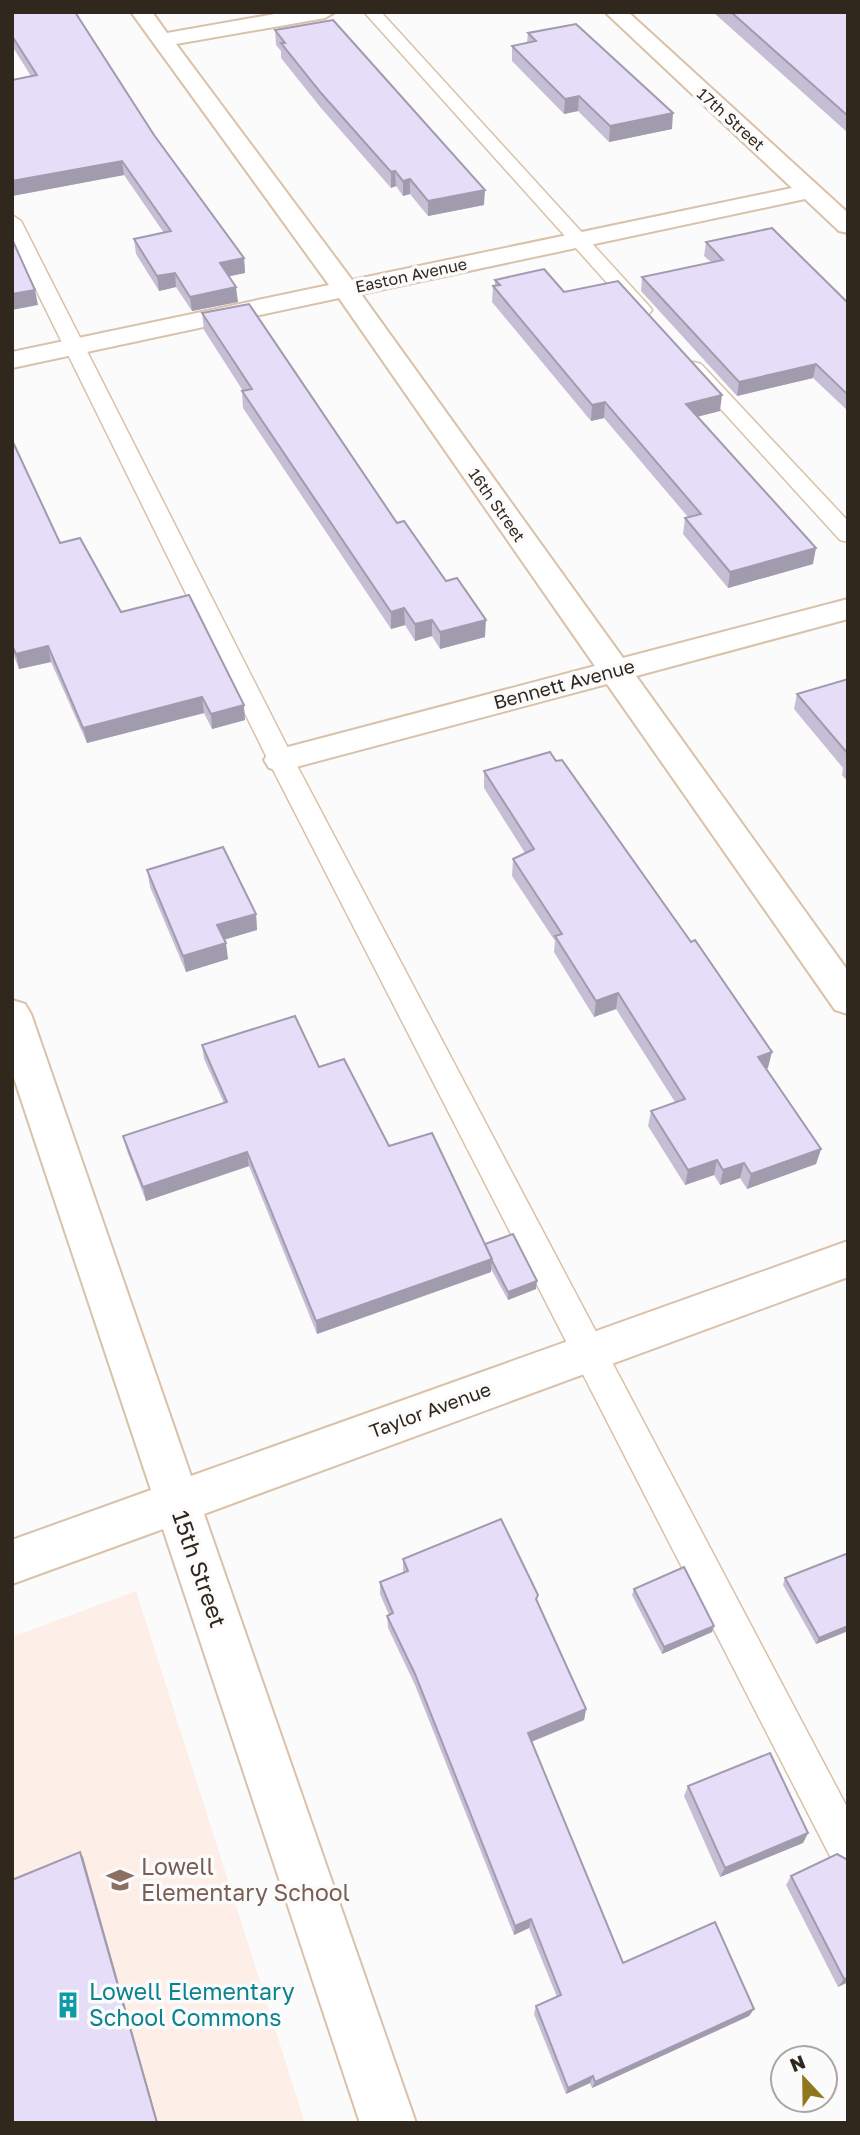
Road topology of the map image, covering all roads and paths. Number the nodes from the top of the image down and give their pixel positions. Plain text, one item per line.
1 (141, 12) edge
2 (325, 12) edge
3 (372, 12) edge
4 (615, 12) edge
5 (161, 40) junction
6 (810, 191) junction
7 (12, 221) edge
8 (848, 226) edge
9 (577, 240) junction
10 (345, 289) junction
11 (652, 321) edge
12 (77, 346) junction
13 (680, 352) edge
14 (12, 360) edge
15 (848, 535) edge
16 (848, 608) edge
17 (614, 670) junction
18 (281, 760) junction
19 (848, 1000) edge
20 (12, 1014) edge
21 (848, 1259) edge
22 (587, 1353) junction
23 (176, 1502) junction
24 (12, 1562) edge
25 (848, 1850) edge
26 (388, 2123) edge

1 - 5 street, 16th Street
2 - 5 street
3 - 9 lane
4 - 6 street, 17th Street
5 - 10 street, 16th Street
6 - 8 street, 17th Street
6 - 9 street, Easton Avenue
7 - 12 lane
9 - 10 street, Easton Avenue
9 - 11 lane
10 - 12 street, Easton Avenue
10 - 17 street, 16th Street
12 - 14 street, Easton Avenue
12 - 18 lane
13 - 15 lane
16 - 17 street, Bennett Avenue
17 - 18 street, Bennett Avenue
17 - 19 street, 16th Street
18 - 22 lane
20 - 23 street, 15th Street
21 - 22 street, Taylor Avenue
22 - 23 street, Taylor Avenue
22 - 25 lane
23 - 24 street, Taylor Avenue
23 - 26 street, 15th Street

